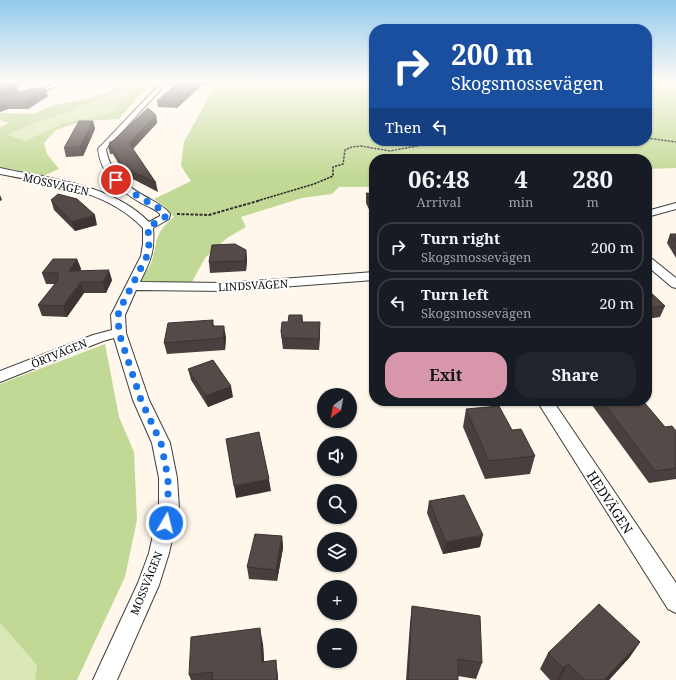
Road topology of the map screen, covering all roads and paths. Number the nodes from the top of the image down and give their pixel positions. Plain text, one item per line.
1 (136, 114) edge
2 (652, 139) edge
3 (676, 142) edge
4 (417, 146) edge
5 (0, 171) edge
6 (676, 206) edge
7 (652, 213) edge
8 (165, 214) junction
9 (148, 227) junction
10 (652, 264) edge
11 (369, 276) edge
12 (676, 284) edge
13 (132, 286) junction
14 (119, 333) junction
15 (0, 377) edge
16 (548, 406) edge
17 (676, 602) edge
18 (105, 680) edge

1 - 8 street
2 - 3 path
4 - 8 path
5 - 9 street, MOSSVÄGEN
6 - 7 street
8 - 9 street
9 - 13 street, MOSSVÄGEN
10 - 12 street
11 - 13 street, LINDSVÄGEN
13 - 14 street, MOSSVÄGEN
14 - 15 street, ÖRTVÄGEN
14 - 18 street, MOSSVÄGEN
16 - 17 street, HEDVÄGEN

